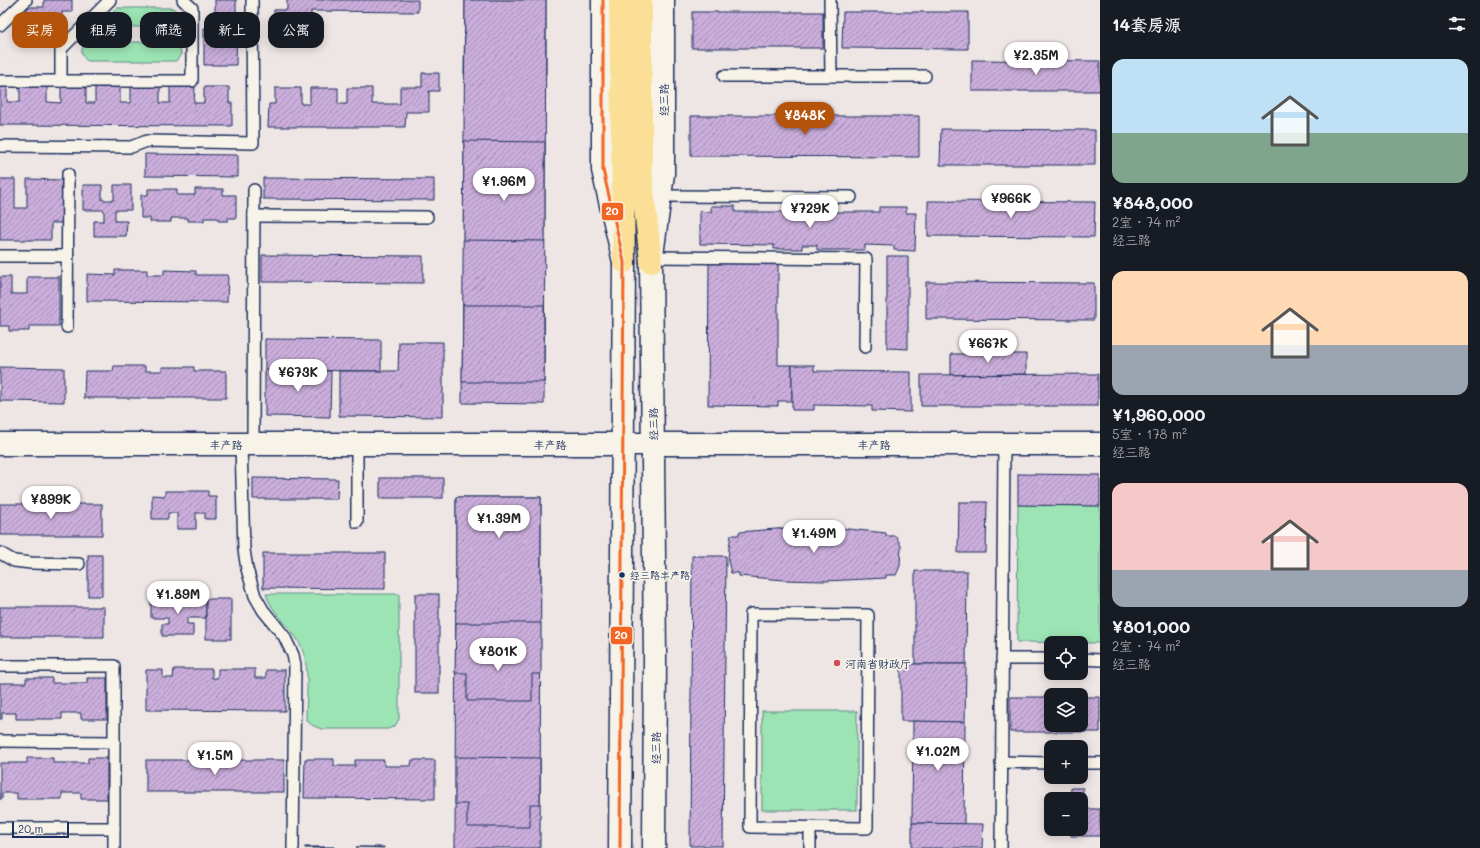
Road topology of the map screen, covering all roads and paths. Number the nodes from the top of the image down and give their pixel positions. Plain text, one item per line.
1 (26, 0) edge
2 (110, 0) edge
3 (183, 0) edge
4 (252, 0) edge
5 (603, 0) edge
6 (620, 0) edge
7 (641, 0) edge
8 (663, 0) edge
9 (830, 0) edge
10 (0, 25) edge
11 (724, 76) dead end
12 (830, 76) junction
13 (924, 76) dead end
14 (0, 80) edge
15 (61, 81) junction
16 (0, 146) edge
17 (68, 174) dead end
18 (254, 190) dead end
19 (660, 196) junction
20 (851, 197) dead end
21 (254, 216) junction
22 (427, 217) dead end
23 (0, 256) edge
24 (68, 256) junction
25 (652, 259) junction
26 (624, 262) junction
27 (67, 327) dead end
28 (865, 347) dead end
29 (0, 444) edge
30 (247, 444) junction
31 (357, 444) junction
32 (623, 444) junction
33 (653, 444) junction
34 (1004, 444) junction
35 (1100, 444) edge
36 (357, 522) dead end
37 (0, 553) edge
38 (79, 564) dead end
39 (1002, 659) junction
40 (1044, 659) edge
41 (1088, 660) edge
42 (1100, 660) edge
43 (0, 666) edge
44 (0, 741) edge
45 (114, 742) junction
46 (1001, 762) junction
47 (1044, 763) edge
48 (1088, 763) edge
49 (1100, 763) edge
50 (0, 828) edge
51 (114, 828) junction
52 (810, 828) junction
53 (114, 848) edge
54 (293, 848) edge
55 (620, 848) edge
56 (654, 848) edge
57 (810, 848) edge
58 (1000, 848) edge

1 - 10 lane
2 - 15 lane
3 - 15 lane
4 - 16 lane
5 - 26 main road
6 - 26 highway
7 - 25 highway
8 - 19 main road, 经三路
9 - 12 lane
11 - 12 lane
12 - 13 lane
14 - 15 lane
17 - 24 lane
18 - 21 lane
19 - 20 lane
19 - 25 main road, 经三路
21 - 22 lane
21 - 30 lane
23 - 24 lane
24 - 27 lane
25 - 28 lane
25 - 33 main road, 经三路
26 - 32 main road
29 - 30 main road, 丰产路
30 - 31 main road, 丰产路
30 - 54 lane
31 - 32 main road, 丰产路
31 - 36 lane
32 - 33 main road, 丰产路
32 - 55 main road
33 - 34 main road, 丰产路
33 - 56 main road, 经三路
34 - 35 main road, 丰产路
34 - 39 lane
37 - 38 lane
39 - 40 lane
39 - 46 lane
41 - 42 lane
43 - 45 lane
44 - 45 lane
45 - 51 lane
46 - 47 lane
46 - 58 lane
48 - 49 lane
50 - 51 lane
51 - 53 lane
52 - 52 lane
52 - 57 lane

